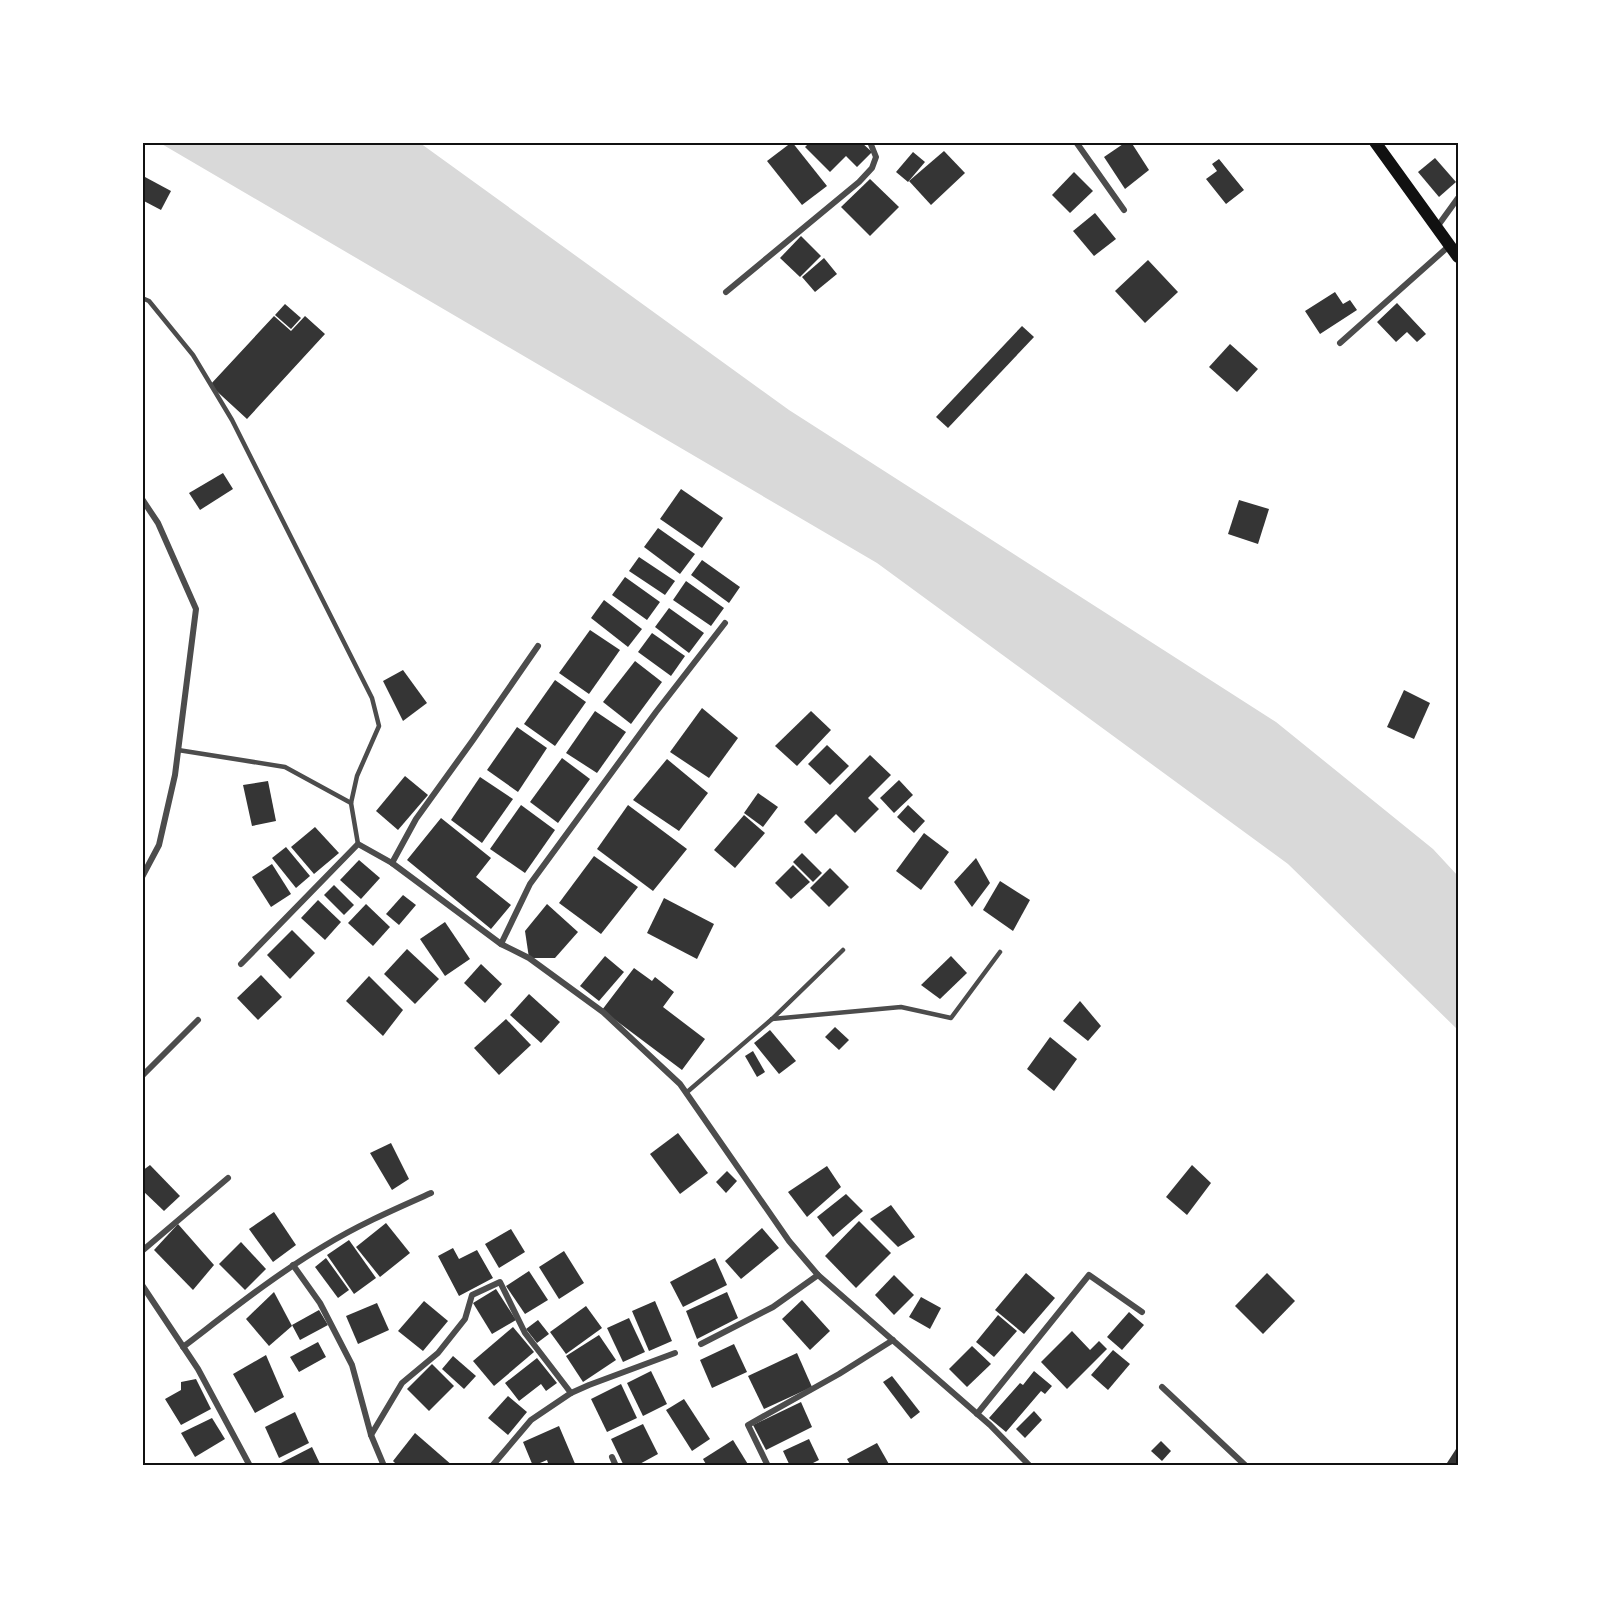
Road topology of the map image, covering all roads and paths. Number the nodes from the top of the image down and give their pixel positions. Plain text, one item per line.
1 (870, 142) edge
2 (1076, 142) edge
3 (1375, 142) edge
4 (1458, 198) edge
5 (1125, 210) dead end
6 (1437, 228) junction
7 (1450, 245) junction
8 (1458, 257) edge
9 (726, 292) dead end
10 (142, 298) edge
11 (1340, 344) dead end
12 (142, 500) edge
13 (725, 623) dead end
14 (538, 646) dead end
15 (178, 750) junction
16 (351, 803) junction
17 (358, 844) junction
18 (392, 863) junction
19 (142, 877) edge
20 (501, 944) junction
21 (843, 950) dead end
22 (1000, 952) dead end
23 (241, 964) dead end
24 (772, 1018) junction
25 (198, 1020) dead end
26 (142, 1076) edge
27 (686, 1093) junction
28 (228, 1178) dead end
29 (431, 1193) dead end
30 (142, 1251) edge
31 (293, 1266) junction
32 (818, 1275) junction
33 (142, 1285) edge
34 (1142, 1312) dead end
35 (893, 1340) junction
36 (701, 1344) dead end
37 (183, 1347) junction
38 (675, 1353) dead end
39 (1162, 1387) dead end
40 (571, 1393) junction
41 (977, 1414) junction
42 (372, 1436) junction
43 (612, 1457) dead end
44 (250, 1466) edge
45 (384, 1466) edge
46 (492, 1466) edge
47 (616, 1466) edge
48 (768, 1466) edge
49 (1030, 1466) edge
50 (1246, 1466) edge

1 - 9 street
2 - 5 street
3 - 6 main road
4 - 6 street
6 - 7 main road
7 - 8 main road
7 - 11 street
10 - 16 lane
12 - 15 street
13 - 20 street
14 - 18 street
15 - 16 lane
15 - 19 street
16 - 17 lane
17 - 18 street
17 - 23 street
18 - 20 street
20 - 27 street
21 - 24 lane
22 - 24 lane
24 - 27 lane
25 - 26 street
27 - 32 street
28 - 30 street
29 - 31 street
31 - 37 street
31 - 42 street
32 - 35 street
32 - 36 street
33 - 37 street
34 - 41 street
35 - 41 street
35 - 48 street
37 - 44 street
38 - 40 street
39 - 50 street
40 - 42 street
40 - 46 street
41 - 49 street
42 - 45 street
43 - 47 street

